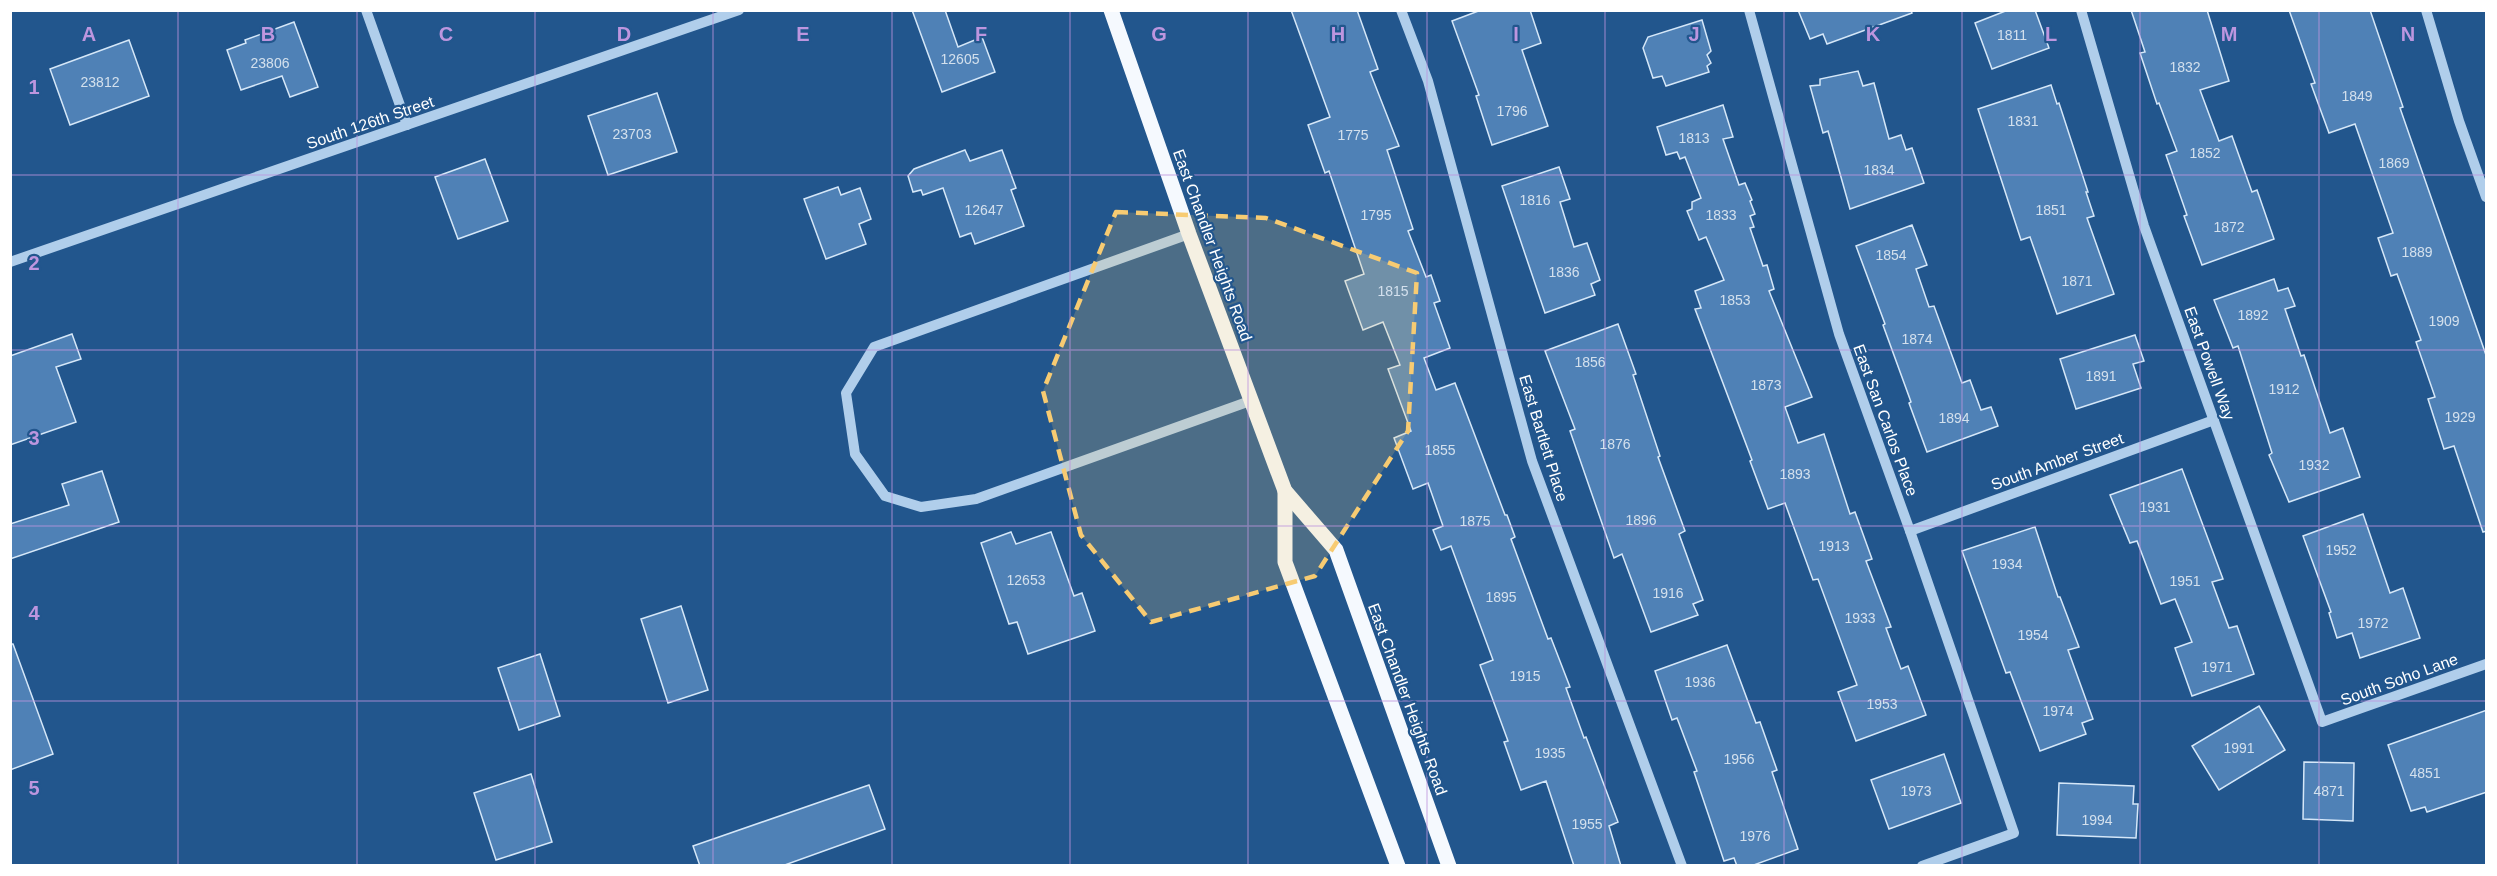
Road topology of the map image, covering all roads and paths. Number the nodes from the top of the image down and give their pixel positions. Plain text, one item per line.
1 (366, 10) edge
2 (739, 10) edge
3 (1111, 10) edge
4 (1401, 10) edge
5 (1749, 10) edge
6 (2081, 10) edge
7 (2426, 10) edge
8 (407, 125) junction
9 (2487, 197) edge
10 (1189, 234) junction
11 (10, 261) edge
12 (1251, 401) junction
13 (2214, 420) junction
14 (1285, 491) junction
15 (1910, 531) junction
16 (2487, 664) edge
17 (2322, 722) joint
18 (1398, 866) edge
19 (1449, 866) edge
20 (1682, 866) edge
21 (1922, 866) edge

1 - 8 street
2 - 8 street, South 126th Street
3 - 10 main road, East Chandler Heights Road
4 - 20 street, East Bartlett Place
5 - 15 street, East San Carlos Place
6 - 13 street, East Powell Way
7 - 9 street
8 - 11 street, South 126th Street
10 - 12 main road, East Chandler Heights Road
10 - 12 street
12 - 14 main road, East Chandler Heights Road
13 - 15 street, South Amber Street
13 - 17 street, East Powell Way
14 - 18 main road, East Chandler Heights Road
14 - 19 main road, East Chandler Heights Road
15 - 21 street, East San Carlos Place
16 - 17 street, South Soho Lane

